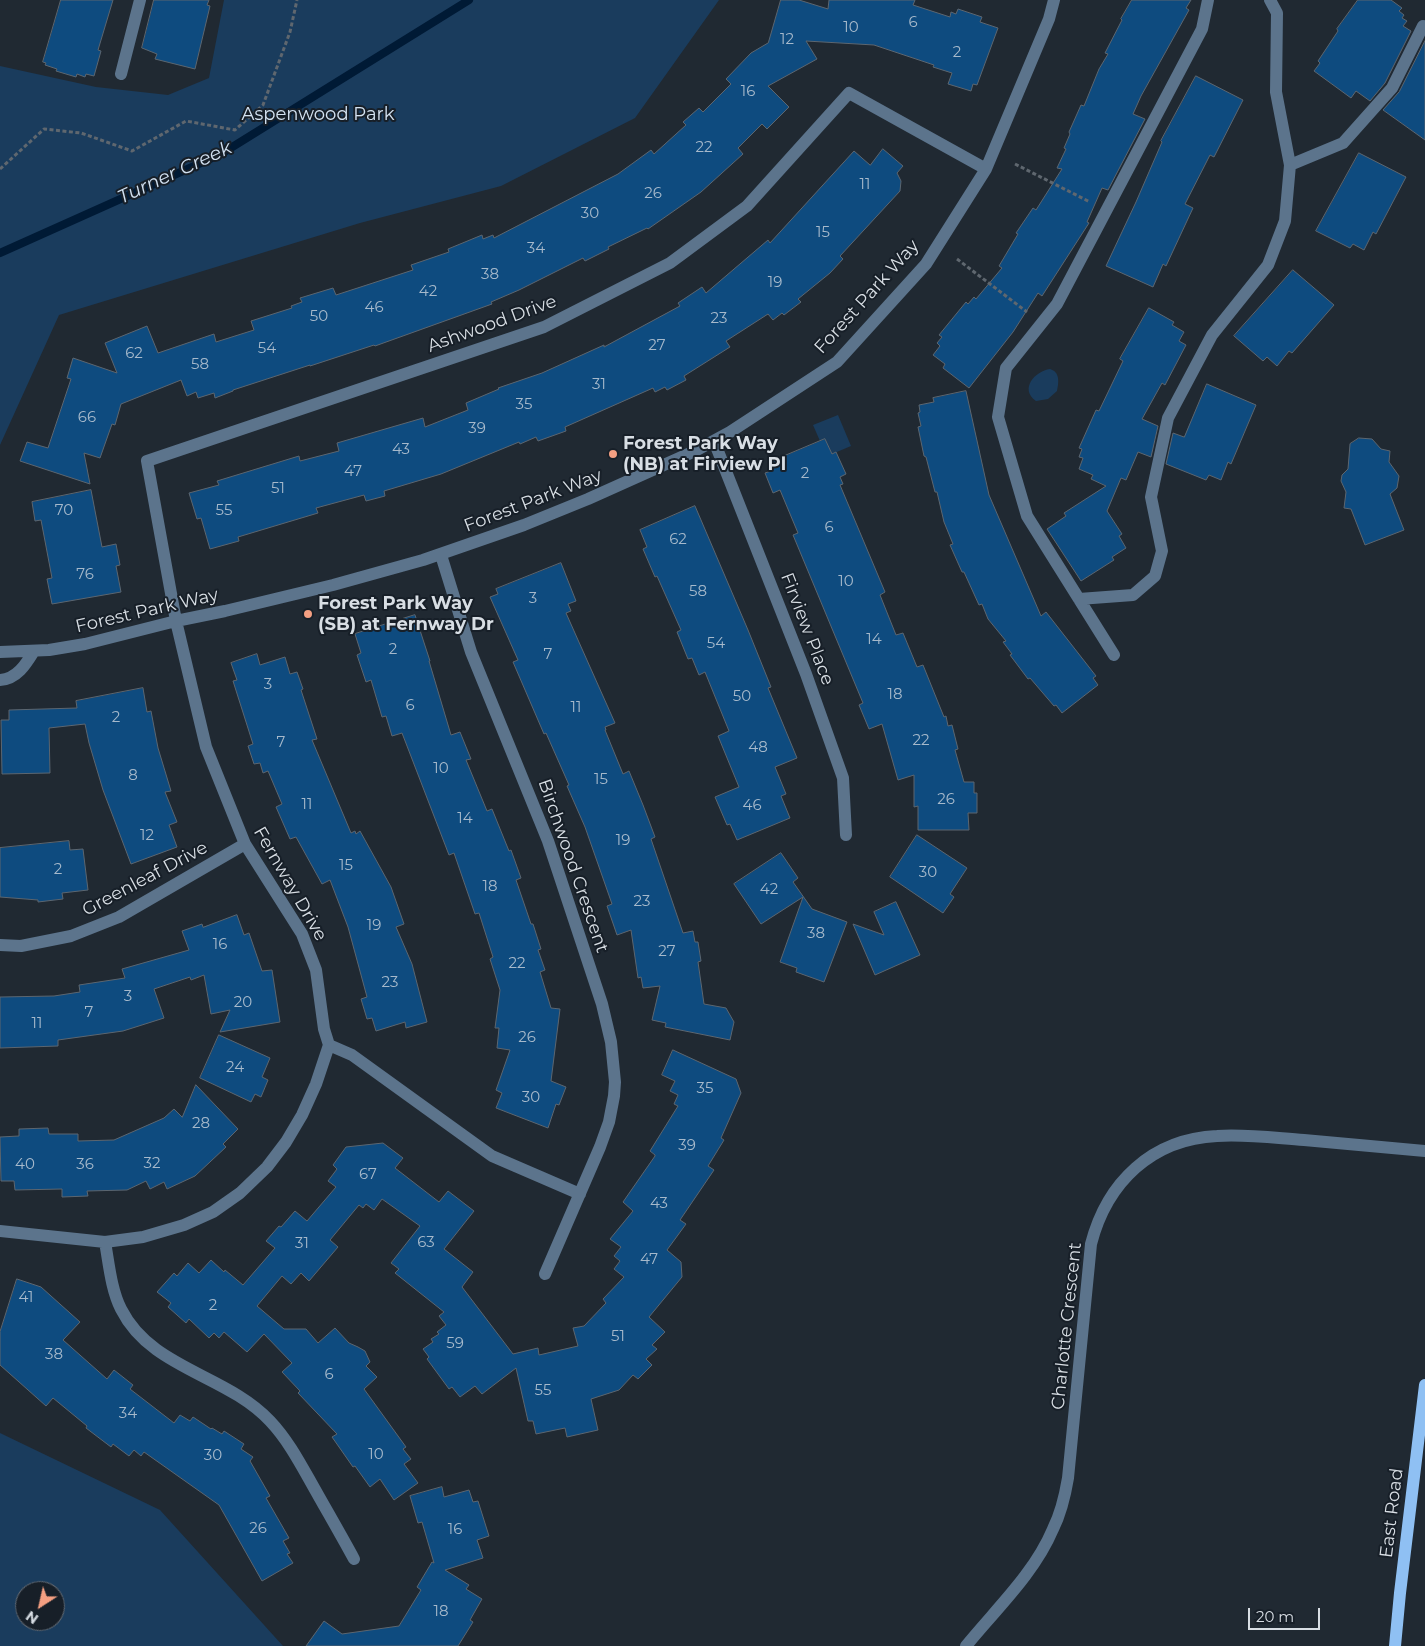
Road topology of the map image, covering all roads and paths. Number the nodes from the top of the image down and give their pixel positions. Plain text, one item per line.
1 (140, 0) edge
2 (297, 0) edge
3 (1054, 0) edge
4 (1208, 0) edge
5 (1270, 0) edge
6 (1423, 26) dead end
7 (121, 74) dead end
8 (1015, 164) dead end
9 (1290, 165) junction
10 (0, 169) edge
11 (986, 169) junction
12 (1106, 210) junction
13 (957, 259) dead end
14 (1041, 323) junction
15 (714, 441) junction
16 (441, 555) junction
17 (1079, 599) junction
18 (176, 621) junction
19 (34, 651) junction
20 (0, 652) edge
21 (1114, 655) dead end
22 (0, 680) edge
23 (846, 835) dead end
24 (245, 844) junction
25 (0, 945) edge
26 (328, 1045) junction
27 (1425, 1151) edge
28 (580, 1194) junction
29 (0, 1231) edge
30 (105, 1242) junction
31 (545, 1274) dead end
32 (1425, 1385) edge
33 (354, 1559) dead end
34 (966, 1646) edge
35 (1395, 1646) edge

1 - 7 street
2 - 10 path
3 - 11 street, Forest Park Way
4 - 12 street
5 - 9 street
6 - 9 street
8 - 12 path
9 - 17 street
11 - 15 street, Forest Park Way
11 - 18 street, Ashwood Drive
12 - 14 street
13 - 14 path
14 - 17 street
15 - 16 street, Forest Park Way
15 - 23 street, Firview Place
16 - 18 street, Forest Park Way
16 - 28 street, Birchwood Crescent
17 - 21 street
18 - 19 street, Forest Park Way
18 - 24 street, Fernway Drive
19 - 20 street, Forest Park Way
19 - 22 street
24 - 25 street, Greenleaf Drive
24 - 26 street, Fernway Drive
26 - 28 street
26 - 30 street, Fernway Drive
27 - 34 street, Charlotte Crescent
28 - 31 street, Birchwood Crescent
29 - 30 street, Fernway Drive
30 - 33 street
32 - 35 main road, East Road

